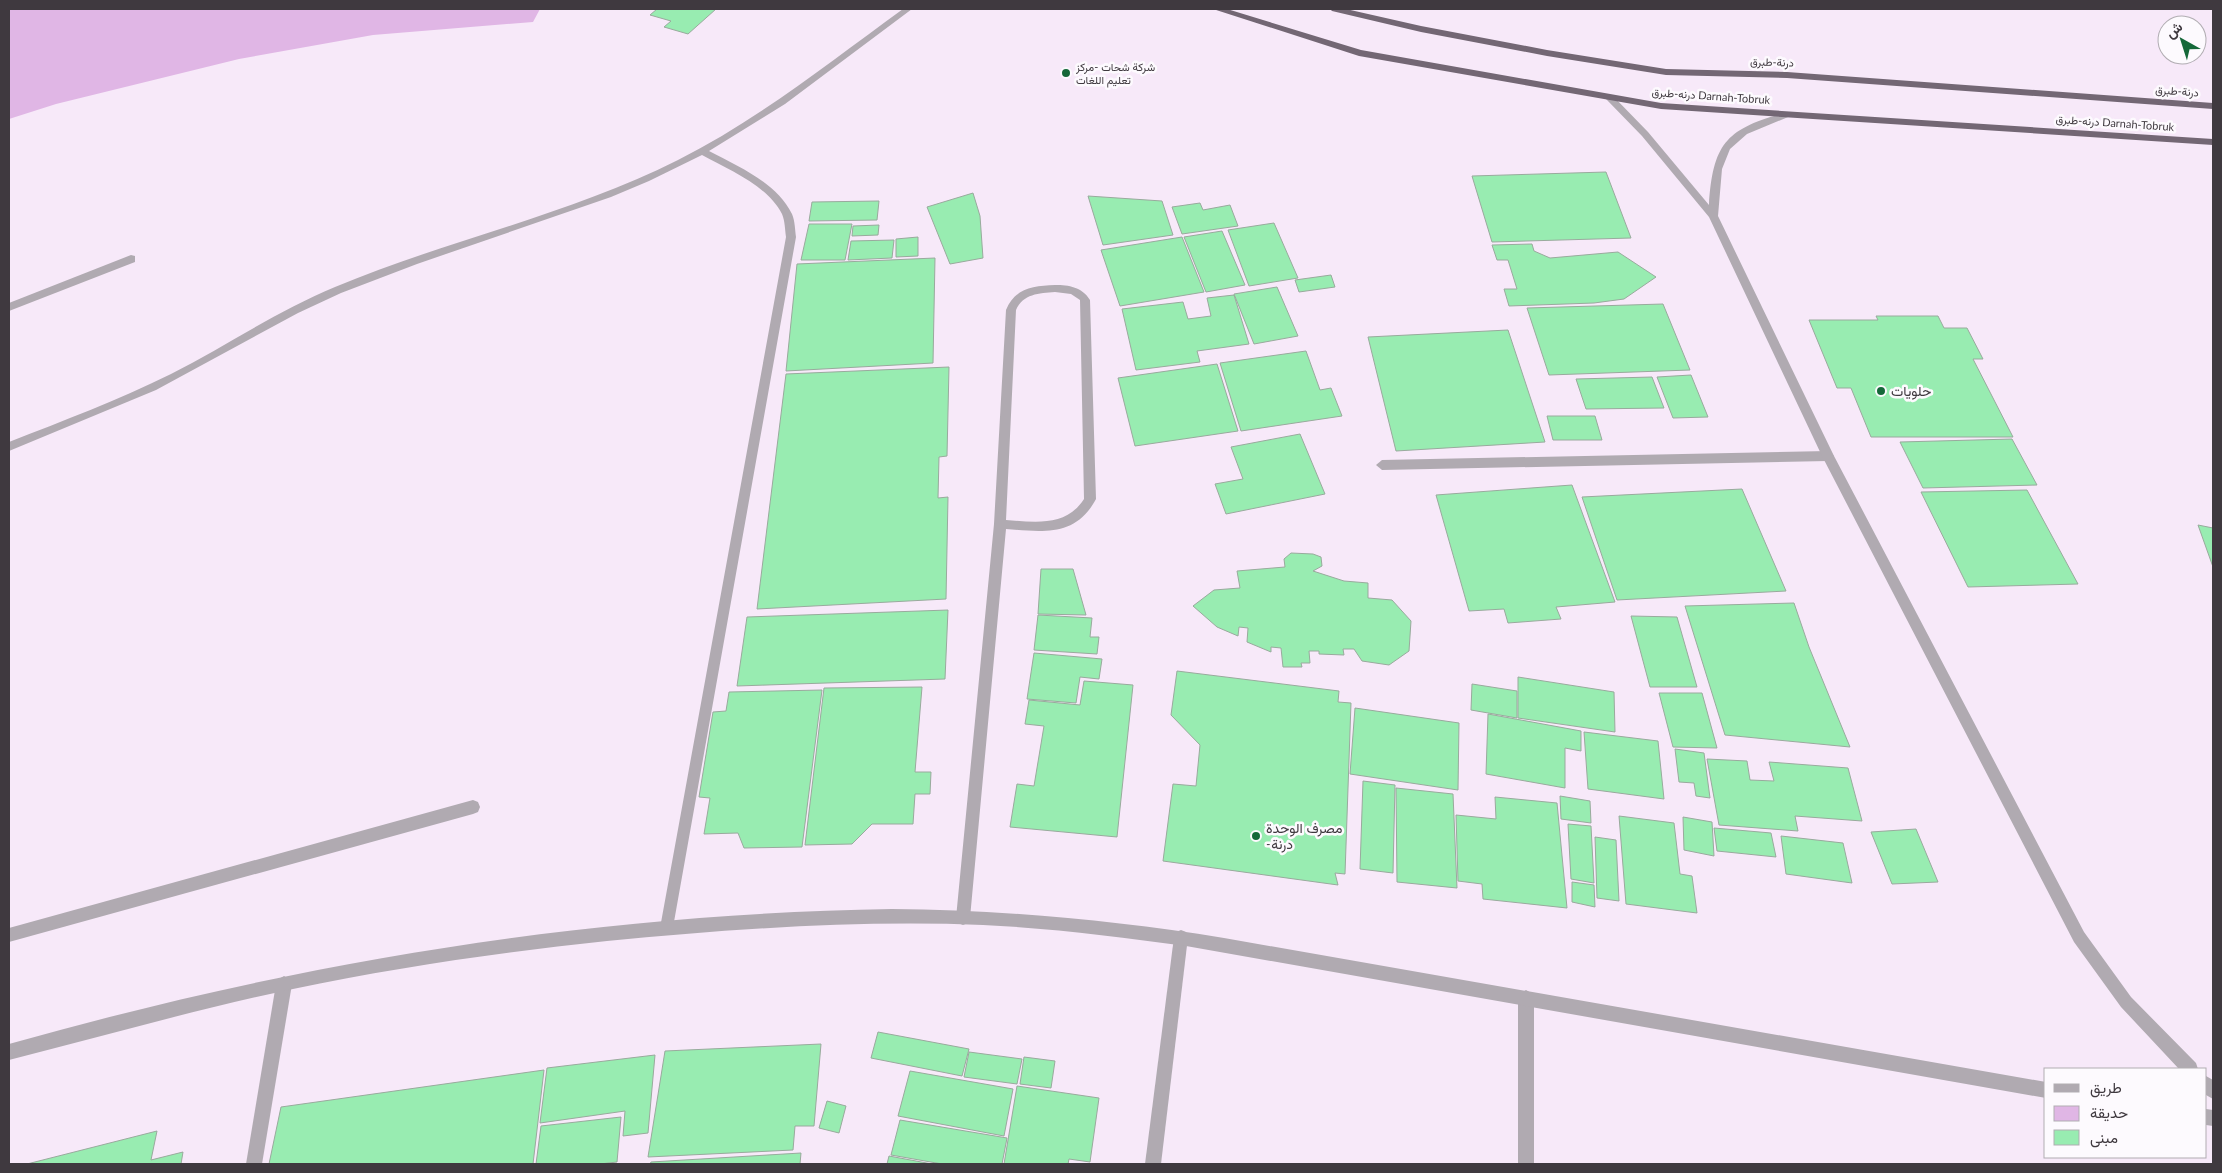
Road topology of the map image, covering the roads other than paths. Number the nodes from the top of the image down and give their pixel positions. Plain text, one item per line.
1 (908, 9) edge
2 (1218, 9) edge
3 (1335, 9) edge
4 (1610, 98) junction
5 (2213, 106) edge
6 (1788, 115) junction
7 (2213, 142) edge
8 (702, 151) junction
9 (1713, 216) junction
10 (130, 259) dead end
11 (9, 307) edge
12 (9, 446) edge
13 (1828, 456) junction
14 (1382, 465) dead end
15 (1000, 524) junction
16 (473, 807) dead end
17 (963, 918) junction
18 (667, 928) junction
19 (9, 935) edge
20 (1182, 937) junction
21 (284, 984) junction
22 (1526, 998) junction
23 (9, 1052) edge
24 (2189, 1068) edge
25 (2044, 1090) edge
26 (254, 1164) edge
27 (1153, 1164) edge
28 (1526, 1164) edge

1 - 8 street
2 - 4 highway, درنه-طبرق Darnah-Tobruk
3 - 5 highway, درنة-طبرق
4 - 6 highway, درنه-طبرق Darnah-Tobruk
4 - 9 street
6 - 7 highway, درنه-طبرق Darnah-Tobruk
6 - 9 street
8 - 12 street
8 - 18 street
9 - 13 street
10 - 11 street
13 - 14 street
13 - 24 street
15 - 15 street
15 - 17 street
16 - 19 street
17 - 18 street
17 - 20 street
18 - 21 street
20 - 22 street
20 - 27 street
21 - 23 street
21 - 26 street
22 - 25 street
22 - 28 street

